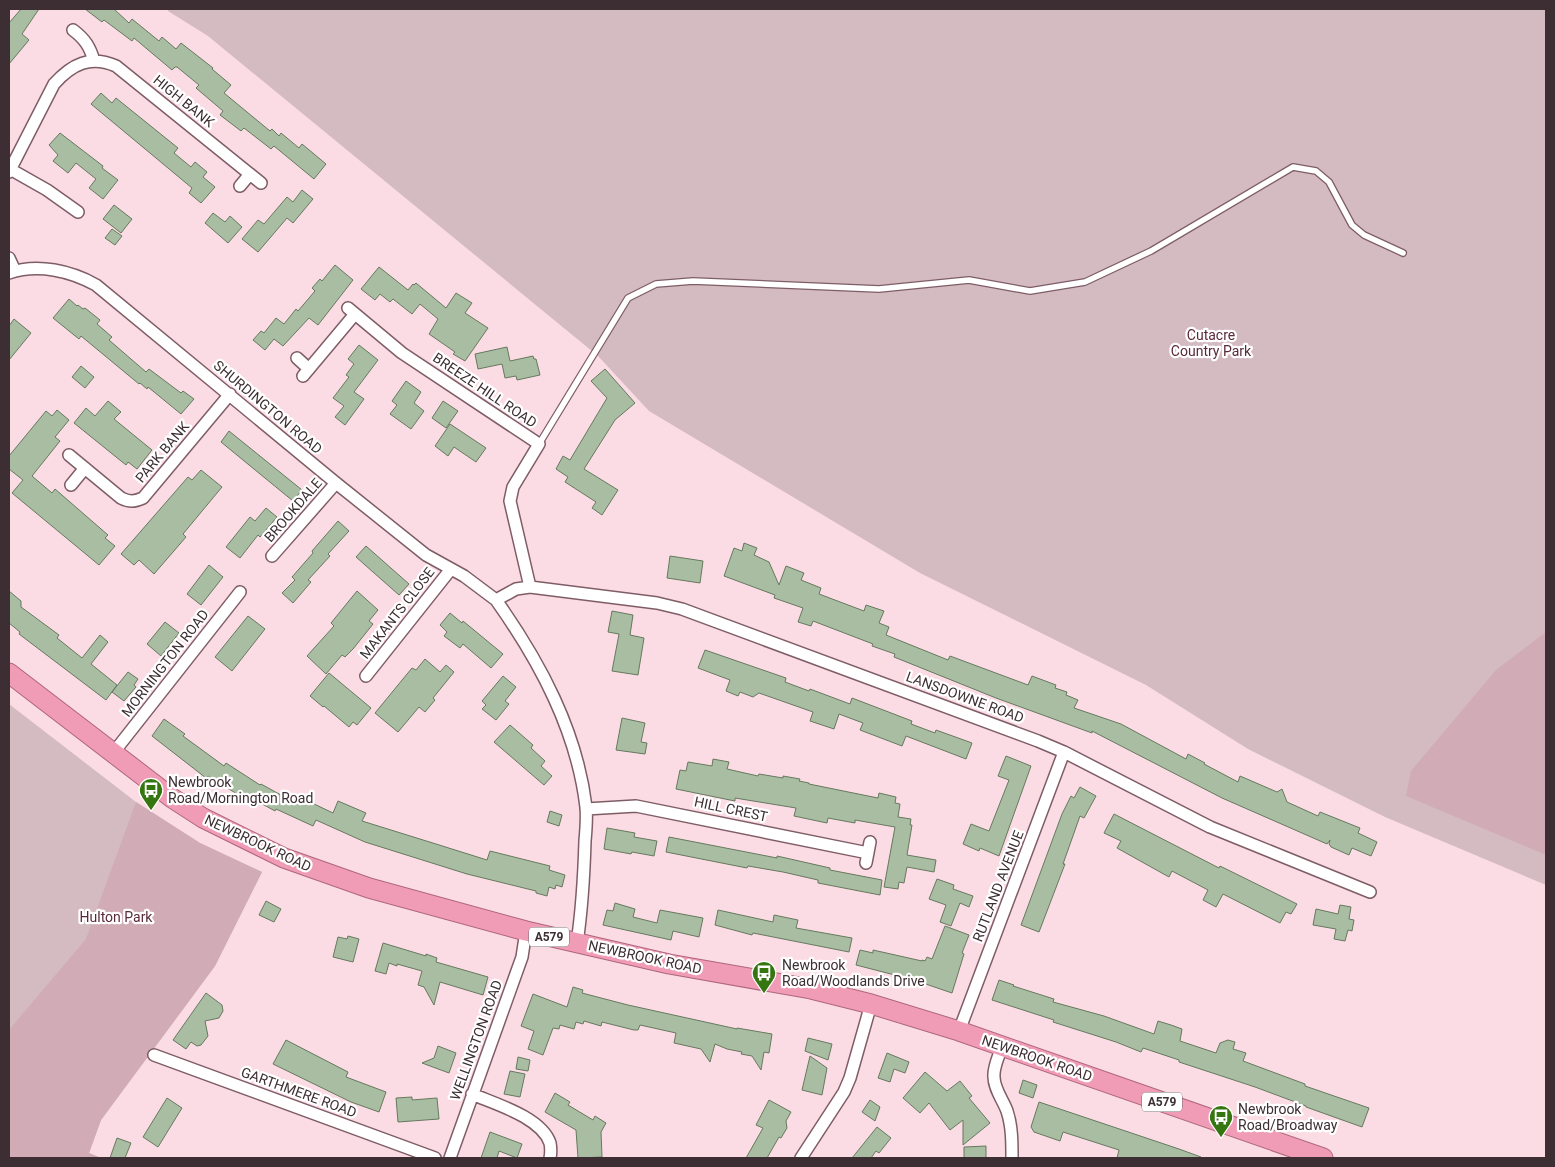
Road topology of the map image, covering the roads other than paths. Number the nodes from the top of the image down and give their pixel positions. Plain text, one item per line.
1 (73, 30) dead end
2 (94, 61) junction
3 (10, 171) edge
4 (250, 174) junction
5 (261, 183) dead end
6 (240, 186) dead end
7 (78, 212) dead end
8 (1403, 253) dead end
9 (9, 258) edge
10 (12, 272) edge
11 (297, 358) dead end
12 (230, 394) junction
13 (539, 444) junction
14 (69, 455) dead end
15 (85, 468) junction
16 (336, 484) junction
17 (71, 485) dead end
18 (273, 556) dead end
19 (451, 569) junction
20 (530, 587) junction
21 (240, 592) dead end
22 (496, 600) junction
23 (9, 673) edge
24 (366, 676) dead end
25 (114, 752) junction
26 (1064, 752) junction
27 (586, 809) junction
28 (868, 852) dead end
29 (1370, 892) dead end
30 (526, 931) junction
31 (577, 943) junction
32 (871, 1004) junction
33 (960, 1031) junction
34 (1002, 1046) junction
35 (154, 1055) dead end
36 (472, 1094) junction
37 (435, 1158) edge
38 (450, 1158) edge
39 (550, 1158) edge
40 (801, 1158) edge
41 (1012, 1158) edge
42 (1323, 1158) edge

1 - 2 street
2 - 3 street
2 - 4 street, HIGH BANK
3 - 7 street
4 - 5 street, HIGH BANK
4 - 6 street
8 - 13 lane
9 - 10 street
10 - 12 street, SHURDINGTON ROAD
11 - 13 street, BREEZE HILL ROAD
12 - 15 street, PARK BANK
12 - 16 street, SHURDINGTON ROAD
13 - 20 street, BREEZE HILL ROAD
14 - 15 street, PARK BANK
15 - 17 street
16 - 18 street, BROOKDALE
16 - 19 street, SHURDINGTON ROAD
19 - 22 street, SHURDINGTON ROAD
19 - 24 street, MAKANTS CLOSE
20 - 22 street
20 - 26 street, LANSDOWNE ROAD
21 - 25 street, MORNINGTON ROAD
22 - 27 street
23 - 25 highway, NEWBROOK ROAD / A579
25 - 30 highway, NEWBROOK ROAD / A579
26 - 29 street, LANSDOWNE ROAD
26 - 33 street, RUTLAND AVENUE
27 - 28 street, HILL CREST
27 - 31 street
30 - 31 highway, NEWBROOK ROAD / A579
30 - 36 street, WELLINGTON ROAD
31 - 32 highway, NEWBROOK ROAD / A579
32 - 33 highway, NEWBROOK ROAD / A579
32 - 40 street
33 - 34 highway, NEWBROOK ROAD / A579
34 - 41 street
34 - 42 highway, NEWBROOK ROAD / A579
35 - 37 street, GARTHMERE ROAD
36 - 38 street, WELLINGTON ROAD
36 - 39 street

